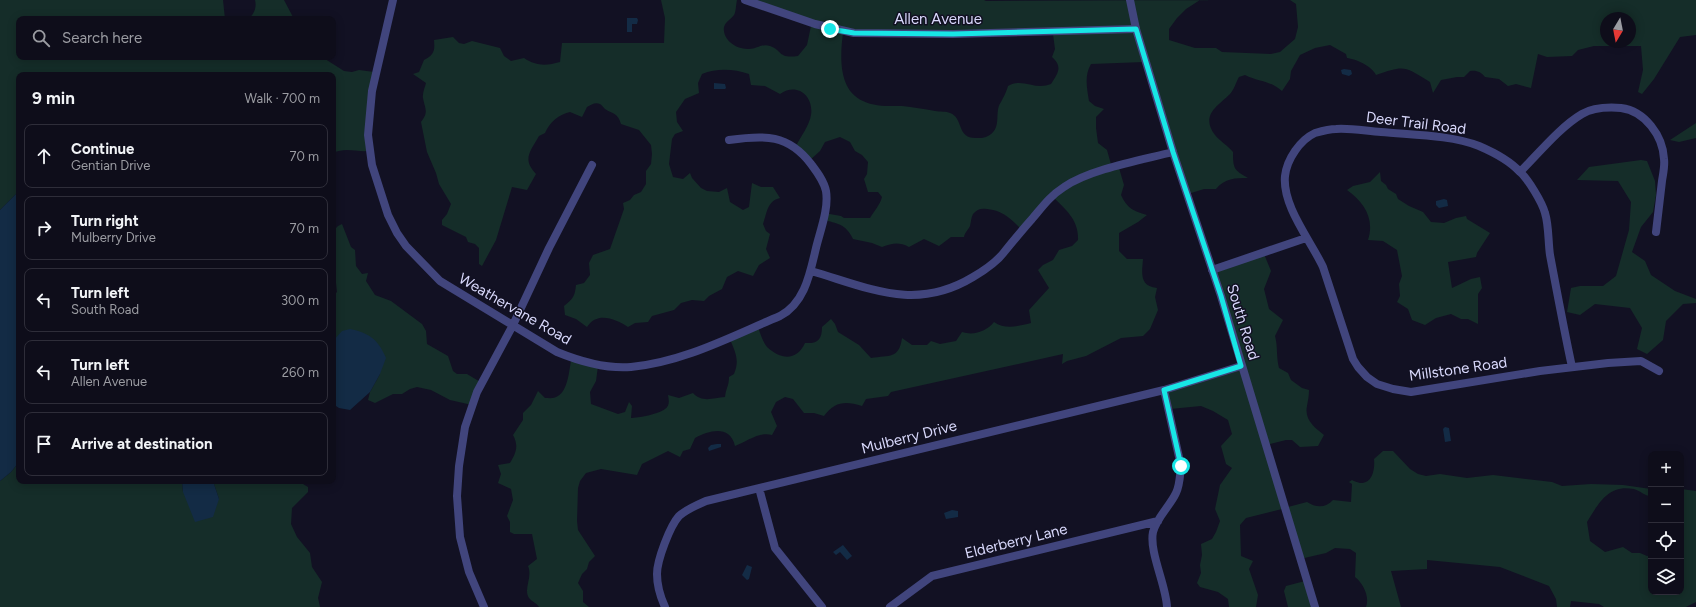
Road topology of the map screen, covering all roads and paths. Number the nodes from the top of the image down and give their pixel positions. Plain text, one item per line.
1 (393, 0) edge
2 (745, 0) edge
3 (1130, 0) edge
4 (1136, 29) junction
5 (729, 140) dead end
6 (1173, 152) junction
7 (592, 165) dead end
8 (1520, 172) junction
9 (1656, 232) dead end
10 (1306, 238) junction
11 (1212, 270) junction
12 (810, 271) junction
13 (513, 325) junction
14 (1241, 366) junction
15 (1572, 367) junction
16 (1659, 371) dead end
17 (1164, 390) junction
18 (759, 488) junction
19 (1158, 521) junction
20 (484, 607) edge
21 (665, 607) edge
22 (822, 607) edge
23 (890, 607) edge
24 (1167, 607) edge
25 (1315, 607) edge

1 - 13 street, Weathervane Road
2 - 4 street, Allen Avenue
3 - 4 street, South Road
4 - 6 street, South Road
5 - 12 street, Weathervane Road
6 - 11 street, South Road
6 - 12 street
7 - 13 street
8 - 9 street
8 - 10 street, Deer Trail Road
8 - 15 street, Deer Trail Road
10 - 11 street
10 - 15 street, Millstone Road
11 - 14 street, South Road
12 - 13 street, Weathervane Road
13 - 20 street
14 - 17 street, Mulberry Drive
14 - 25 street, South Road
15 - 16 street, Millstone Road
17 - 18 street, Mulberry Drive
17 - 19 street
18 - 21 street, Mulberry Drive
18 - 22 street
19 - 23 street, Elderberry Lane
19 - 24 street

